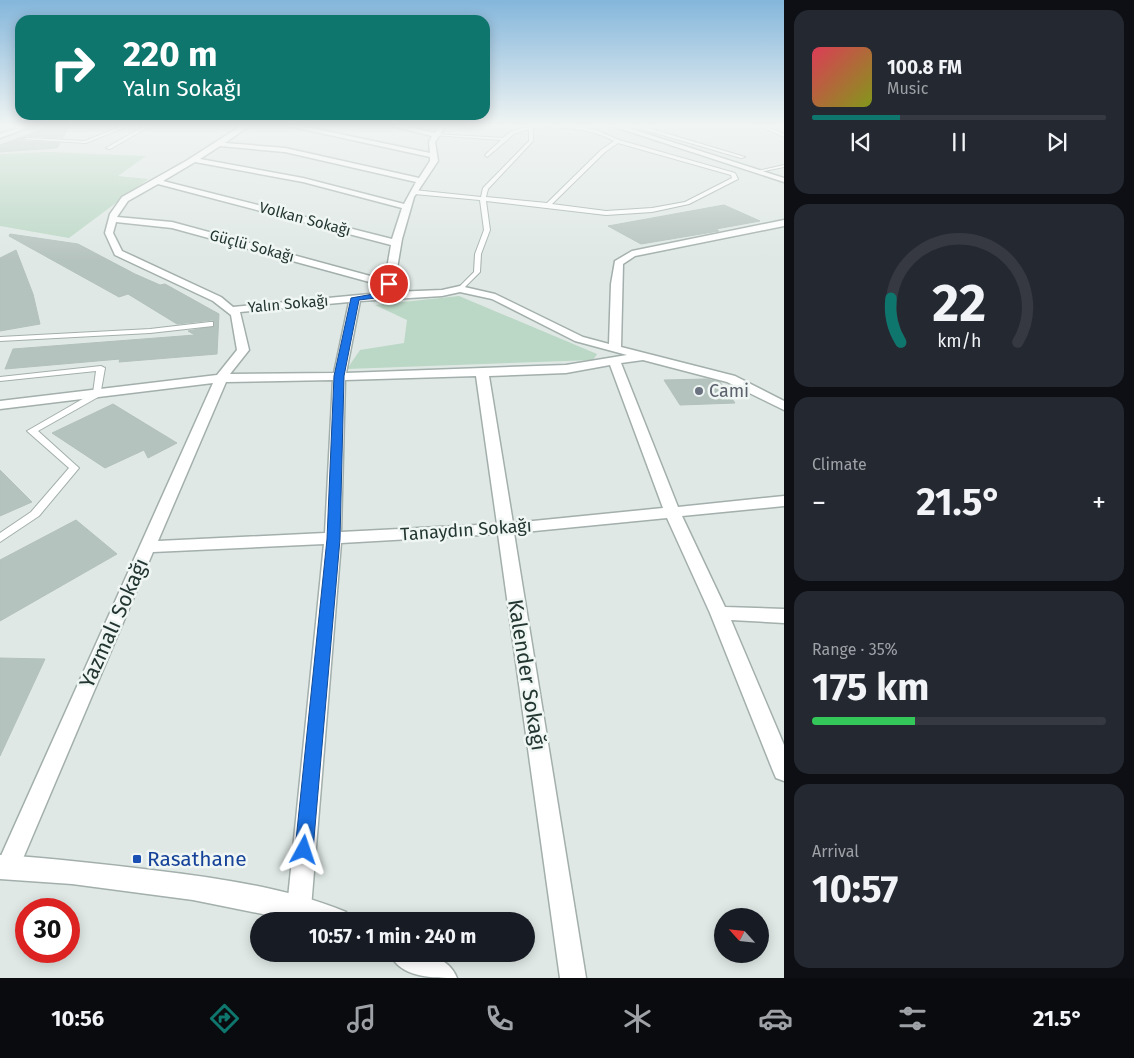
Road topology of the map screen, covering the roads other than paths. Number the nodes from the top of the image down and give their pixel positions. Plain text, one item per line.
1 (177, 170) edge
2 (247, 170) edge
3 (371, 170) edge
4 (428, 170) edge
5 (504, 170) edge
6 (584, 170) edge
7 (718, 170) edge
8 (756, 170) edge
9 (771, 170) edge
10 (760, 171) junction
11 (784, 180) edge
12 (156, 181) junction
13 (421, 181) junction
14 (414, 192) junction
15 (483, 200) junction
16 (548, 205) junction
17 (407, 208) junction
18 (113, 219) junction
19 (784, 223) edge
20 (396, 243) junction
21 (389, 284) junction
22 (460, 289) junction
23 (381, 295) junction
24 (355, 298) junction
25 (231, 310) junction
26 (210, 324) dead end
27 (0, 339) edge
28 (615, 354) junction
29 (482, 372) junction
30 (339, 376) junction
31 (221, 378) junction
32 (0, 379) edge
33 (97, 394) junction
34 (0, 405) edge
35 (784, 406) edge
36 (784, 501) edge
37 (672, 511) junction
38 (505, 528) junction
39 (0, 538) edge
40 (333, 539) junction
41 (148, 547) junction
42 (719, 613) junction
43 (784, 616) edge
44 (784, 771) edge
45 (4, 867) edge
46 (299, 908) junction
47 (311, 912) edge
48 (417, 962) edge
49 (444, 978) edge
50 (573, 978) edge

1 - 12 street
2 - 17 street
3 - 13 street
4 - 13 street
5 - 15 lane
6 - 16 lane
7 - 16 lane
8 - 10 street
9 - 10 lane
10 - 11 street
12 - 18 street
12 - 20 street, Volkan Sokağı
13 - 14 street
14 - 15 lane
14 - 17 street
15 - 16 lane
15 - 22 lane
17 - 20 street
18 - 21 street, Güçlü Sokağı
18 - 25 street
19 - 28 street
20 - 21 street
21 - 23 street
22 - 23 street, Yalın Sokağı
22 - 28 street
23 - 24 street, Yalın Sokağı
24 - 25 street, Yalın Sokağı
24 - 30 street
25 - 31 street, Yazmalı Sokağı
26 - 27 lane
28 - 29 street
28 - 35 street
28 - 37 street
29 - 30 street
29 - 38 street, Kalender Sokağı
30 - 31 street
30 - 40 street
31 - 33 street
31 - 41 street, Yazmalı Sokağı
32 - 33 lane
33 - 34 street
33 - 39 lane
36 - 37 street, Tanaydın Sokağı
37 - 38 street, Tanaydın Sokağı
37 - 42 street
38 - 40 street, Tanaydın Sokağı
38 - 50 street, Kalender Sokağı
40 - 41 street, Tanaydın Sokağı
40 - 46 street
41 - 45 street, Yazmalı Sokağı
42 - 43 street
42 - 44 street
45 - 46 street
46 - 47 street
48 - 49 street

